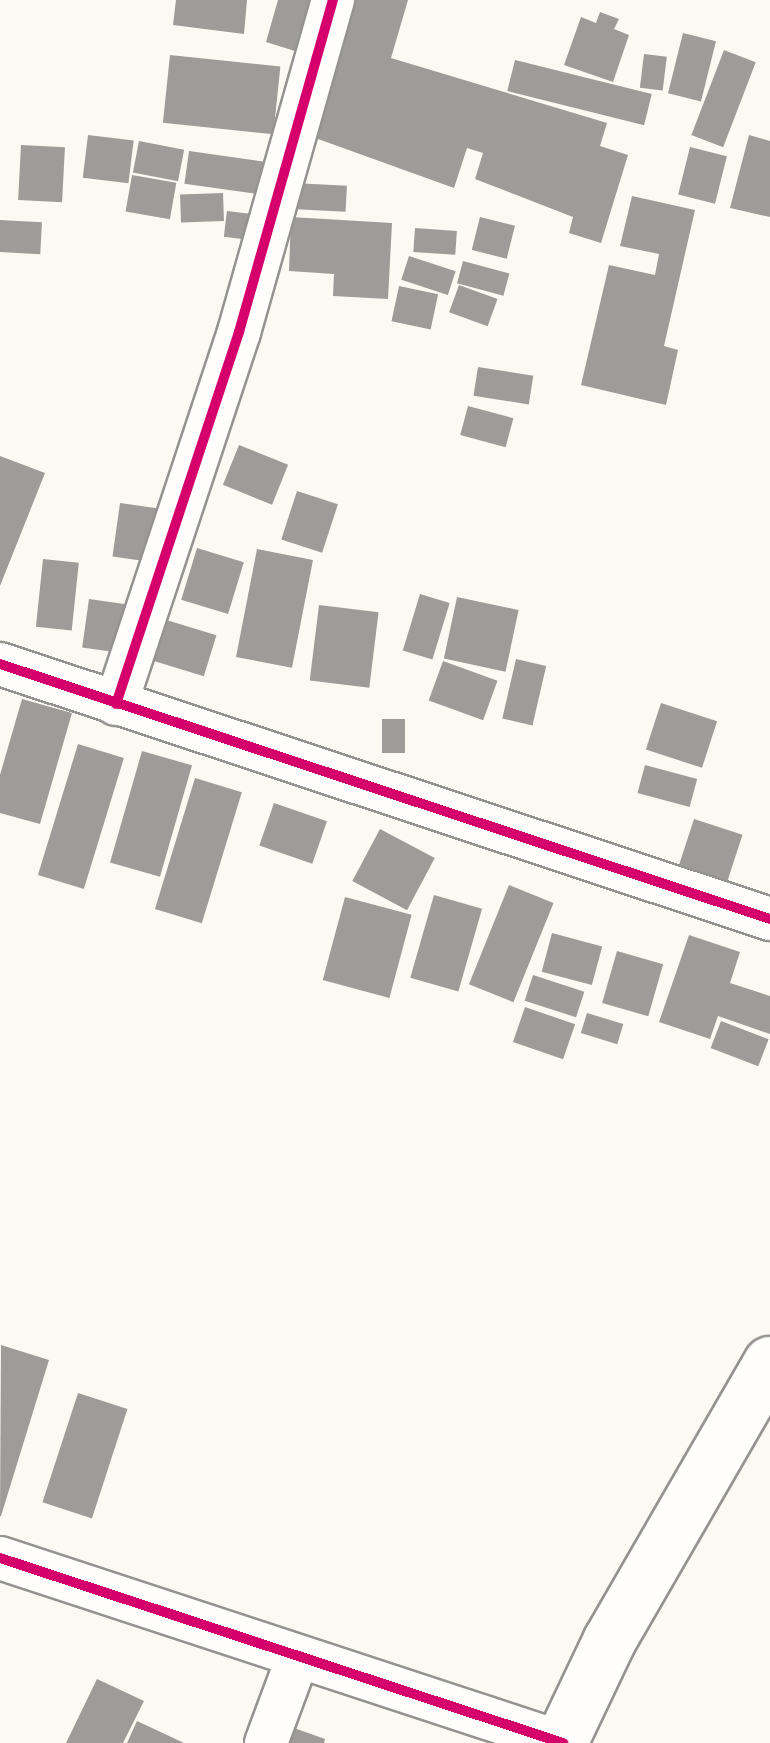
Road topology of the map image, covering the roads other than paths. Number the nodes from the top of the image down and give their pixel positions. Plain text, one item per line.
1 (333, 0) edge
2 (0, 664) edge
3 (116, 704) junction
4 (770, 919) edge
5 (770, 1363) edge
6 (0, 1558) edge
7 (298, 1657) junction
8 (266, 1743) edge
9 (562, 1743) edge

1 - 3 street
2 - 3 street
3 - 4 street
5 - 9 street
6 - 7 street
7 - 8 street
7 - 9 street

